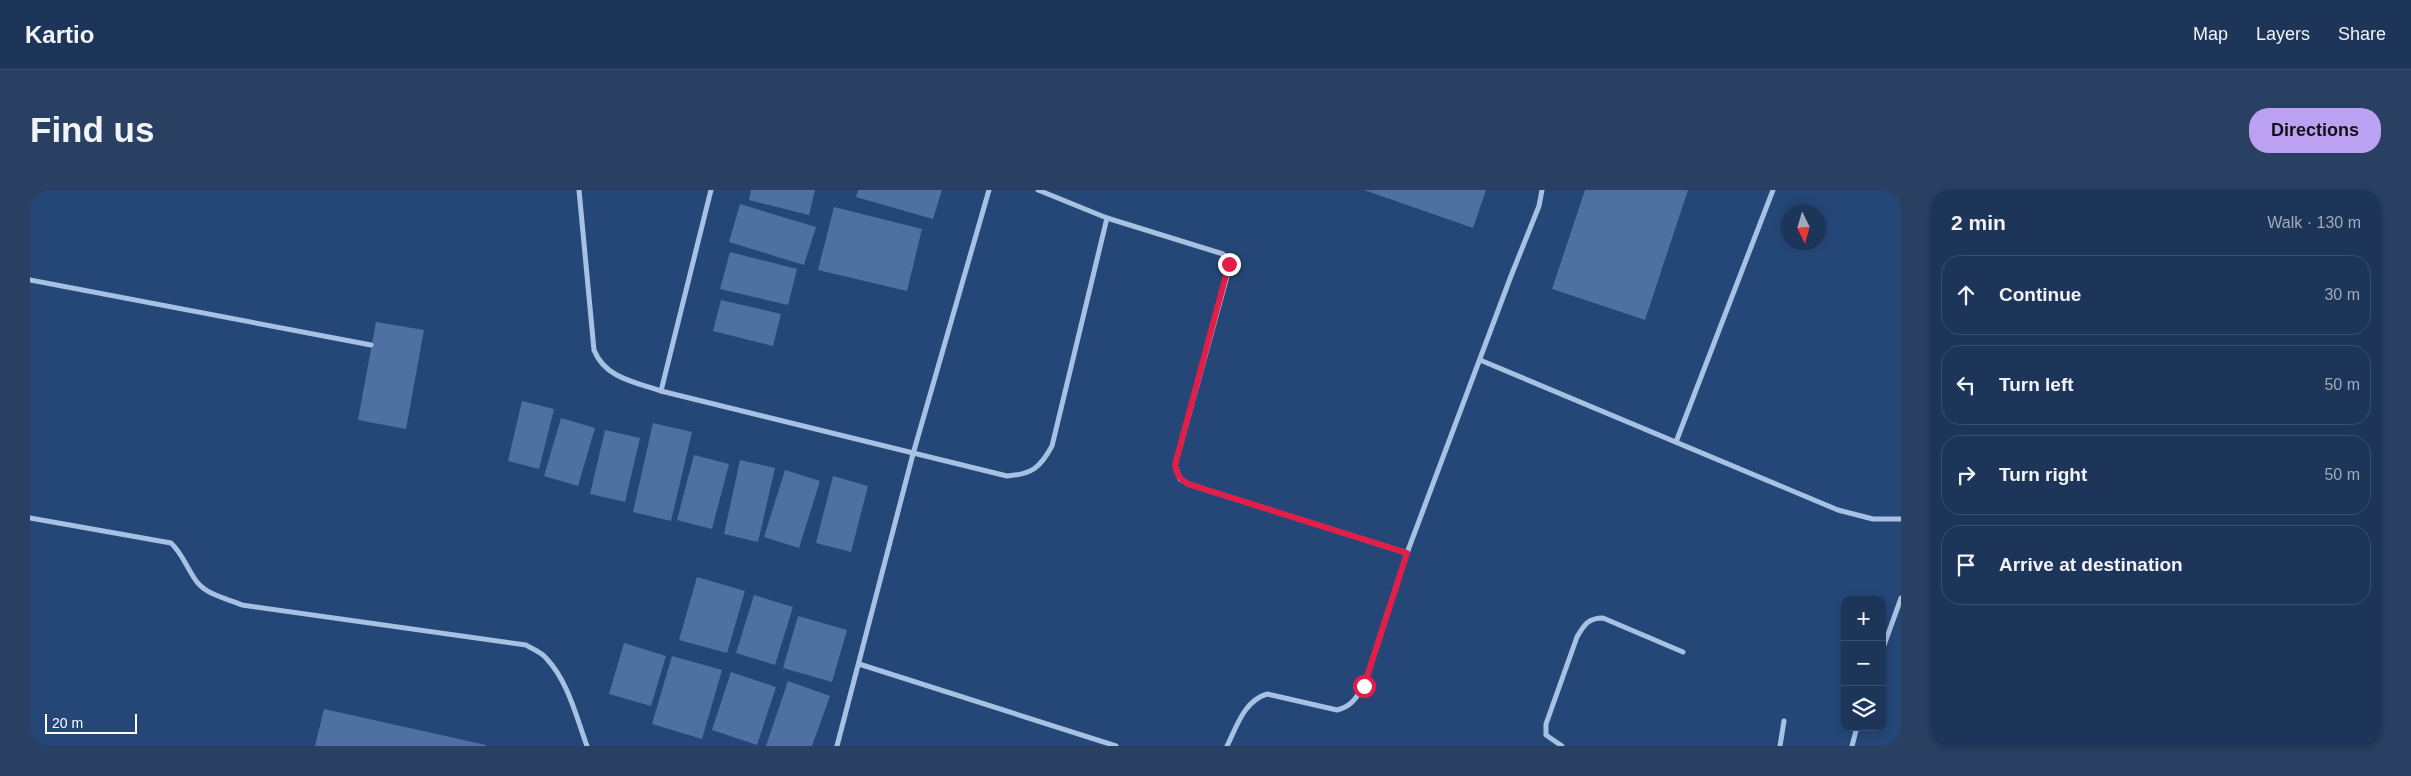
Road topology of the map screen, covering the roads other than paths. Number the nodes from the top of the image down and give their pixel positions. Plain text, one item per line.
1 (579, 190) edge
2 (711, 190) edge
3 (989, 190) edge
4 (1038, 190) edge
5 (1542, 190) edge
6 (1773, 190) edge
7 (1107, 218) junction
8 (30, 280) edge
9 (370, 345) dead end
10 (1480, 360) junction
11 (661, 391) junction
12 (1676, 442) junction
13 (914, 454) junction
14 (30, 518) edge
15 (1901, 519) edge
16 (1407, 553) junction
17 (1901, 598) edge
18 (1886, 641) edge
19 (1683, 652) dead end
20 (859, 664) junction
21 (1784, 720) dead end
22 (1856, 731) edge
23 (587, 746) edge
24 (837, 746) edge
25 (1116, 746) edge
26 (1227, 746) edge
27 (1562, 746) edge
28 (1780, 746) edge
29 (1852, 746) edge

1 - 11 street
2 - 11 street
3 - 13 street
4 - 7 street
5 - 10 street
6 - 12 street
7 - 13 street
7 - 16 street
8 - 9 street
10 - 12 street
10 - 16 street
11 - 13 street
12 - 15 street
13 - 20 street
14 - 23 street
16 - 26 street
17 - 18 street
19 - 27 street
20 - 24 street
20 - 25 street
21 - 28 street
22 - 29 street

